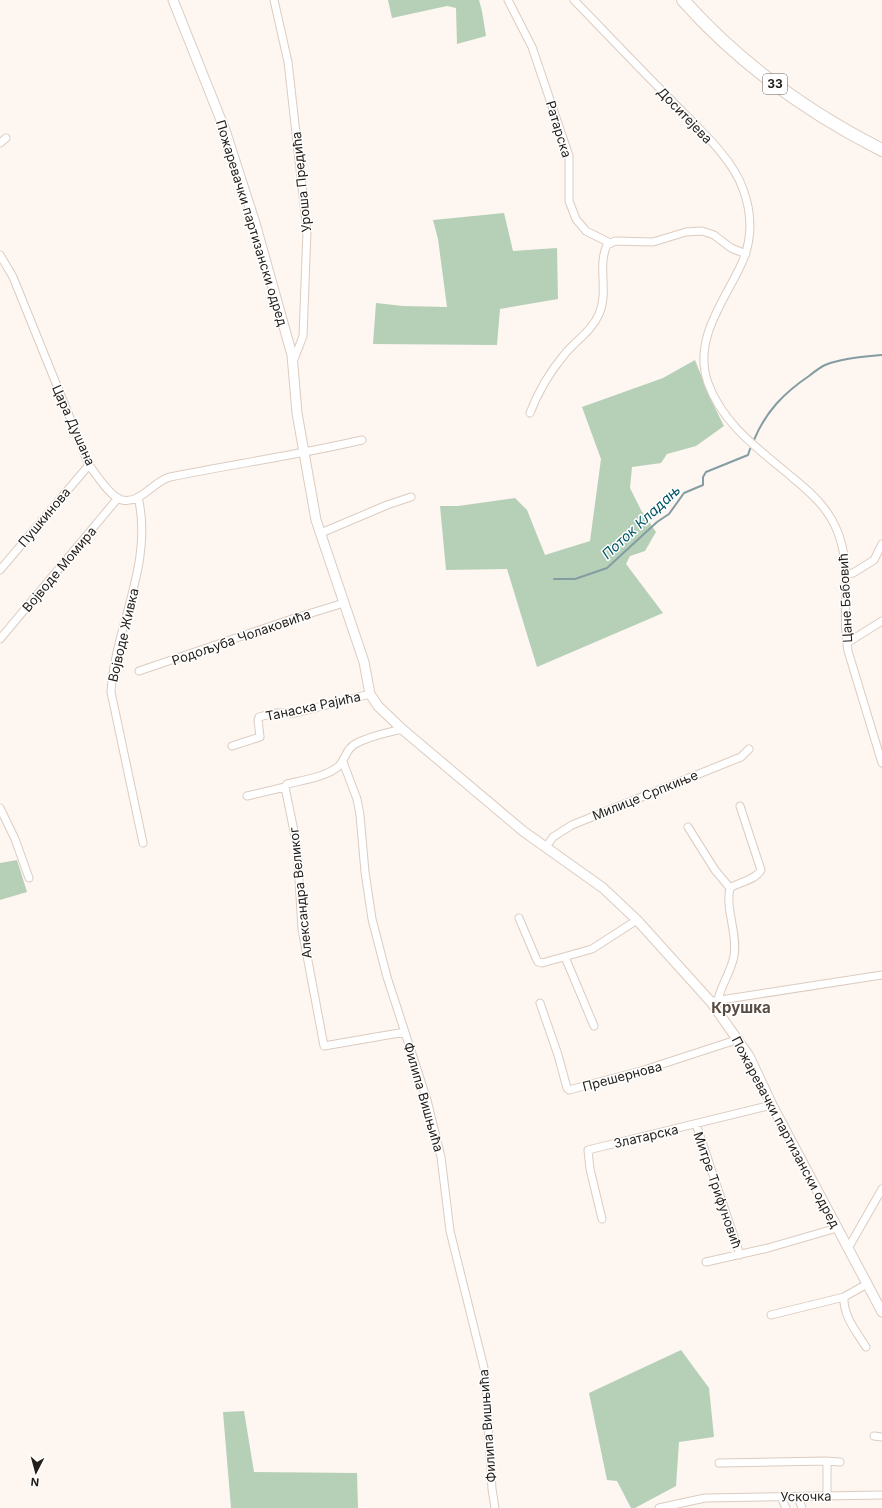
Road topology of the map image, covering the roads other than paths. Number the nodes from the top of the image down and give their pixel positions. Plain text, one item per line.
1 (174, 0) edge
2 (274, 0) edge
3 (508, 0) edge
4 (574, 0) edge
5 (683, 0) edge
6 (6, 138) dead end
7 (0, 143) edge
8 (882, 150) edge
9 (610, 243) junction
10 (746, 254) junction
11 (0, 255) edge
12 (293, 364) junction
13 (530, 413) dead end
14 (362, 440) dead end
15 (750, 442) joint
16 (304, 453) junction
17 (89, 465) junction
18 (138, 497) junction
19 (411, 497) dead end
20 (118, 498) junction
21 (321, 533) junction
22 (882, 544) edge
23 (0, 570) edge
24 (847, 574) junction
25 (344, 603) junction
26 (882, 621) edge
27 (0, 639) edge
28 (847, 643) junction
29 (138, 671) dead end
30 (370, 694) junction
31 (402, 729) junction
32 (232, 746) dead end
33 (749, 749) dead end
34 (882, 760) edge
35 (343, 762) junction
36 (286, 787) junction
37 (247, 796) dead end
38 (740, 806) dead end
39 (0, 808) edge
40 (688, 828) dead end
41 (143, 843) dead end
42 (546, 848) junction
43 (29, 878) dead end
44 (730, 888) junction
45 (519, 918) dead end
46 (637, 920) junction
47 (565, 957) junction
48 (882, 975) edge
49 (714, 1001) junction
50 (540, 1003) dead end
51 (594, 1026) dead end
52 (405, 1032) junction
53 (739, 1039) junction
54 (772, 1105) junction
55 (696, 1124) junction
56 (882, 1189) edge
57 (602, 1219) dead end
58 (837, 1228) junction
59 (847, 1247) junction
60 (740, 1255) junction
61 (706, 1262) dead end
62 (867, 1284) junction
63 (844, 1297) junction
64 (882, 1312) edge
65 (771, 1315) dead end
66 (866, 1347) dead end
67 (825, 1461) junction
68 (719, 1462) dead end
69 (840, 1462) dead end
70 (882, 1494) edge
71 (827, 1496) junction
72 (781, 1497) junction
73 (798, 1497) junction
74 (496, 1508) edge
75 (659, 1508) edge
76 (786, 1508) edge
77 (802, 1508) edge

1 - 12 street, Пожаревачки партизански одред
2 - 12 street, Уроша Предића
3 - 9 street, Ратарска
4 - 10 street, Доситејева
5 - 8 main road, 33
6 - 7 street
9 - 10 street
9 - 13 street
10 - 15 street, Доситејева
11 - 17 street, Цара Душана
12 - 16 street, Пожаревачки партизански одред
14 - 16 street
15 - 24 street, Цане Бабовић
16 - 18 street
16 - 21 street, Пожаревачки партизански одред
17 - 20 street, Цара Душана
17 - 23 street, Пушкинова
18 - 20 street
18 - 41 street, Војводе Живка
19 - 21 street
20 - 27 street, Војводе Момира
21 - 25 street, Пожаревачки партизански одред
22 - 24 street
24 - 28 street, Цане Бабовић
25 - 29 street, Родољуба Чолаковића
25 - 30 street, Пожаревачки партизански одред
26 - 28 street
28 - 34 street, Цане Бабовић
30 - 31 street, Пожаревачки партизански одред
30 - 32 street, Танаска Рајића
31 - 35 street
31 - 42 street, Пожаревачки партизански одред
33 - 42 street, Милице Српкиње
35 - 36 street
35 - 52 street, Филипа Вишњића
36 - 37 street
36 - 52 street, Александра Великог
38 - 44 street
39 - 43 street
40 - 44 street
42 - 46 street, Пожаревачки партизански одред
44 - 49 street
45 - 47 street
46 - 47 street
46 - 49 street, Пожаревачки партизански одред
47 - 51 street
48 - 49 street
49 - 53 street, Пожаревачки партизански одред
50 - 53 street, Прешернова
52 - 74 street, Филипа Вишњића
53 - 54 street, Пожаревачки партизански одред
54 - 55 street, Златарска
54 - 58 street, Пожаревачки партизански одред
55 - 57 street, Златарска
55 - 60 street, Митре Трифуновић
56 - 59 street
58 - 59 street, Пожаревачки партизански одред
58 - 60 street
59 - 62 street, Пожаревачки партизански одред
60 - 61 street
62 - 63 street
62 - 64 street, Пожаревачки партизански одред
63 - 65 street
63 - 66 street
67 - 68 street
67 - 69 street
67 - 71 street
70 - 71 street, Ускочка
71 - 73 street, Ускочка
72 - 73 street, Ускочка
72 - 75 street, Ускочка
72 - 76 street
73 - 77 street

